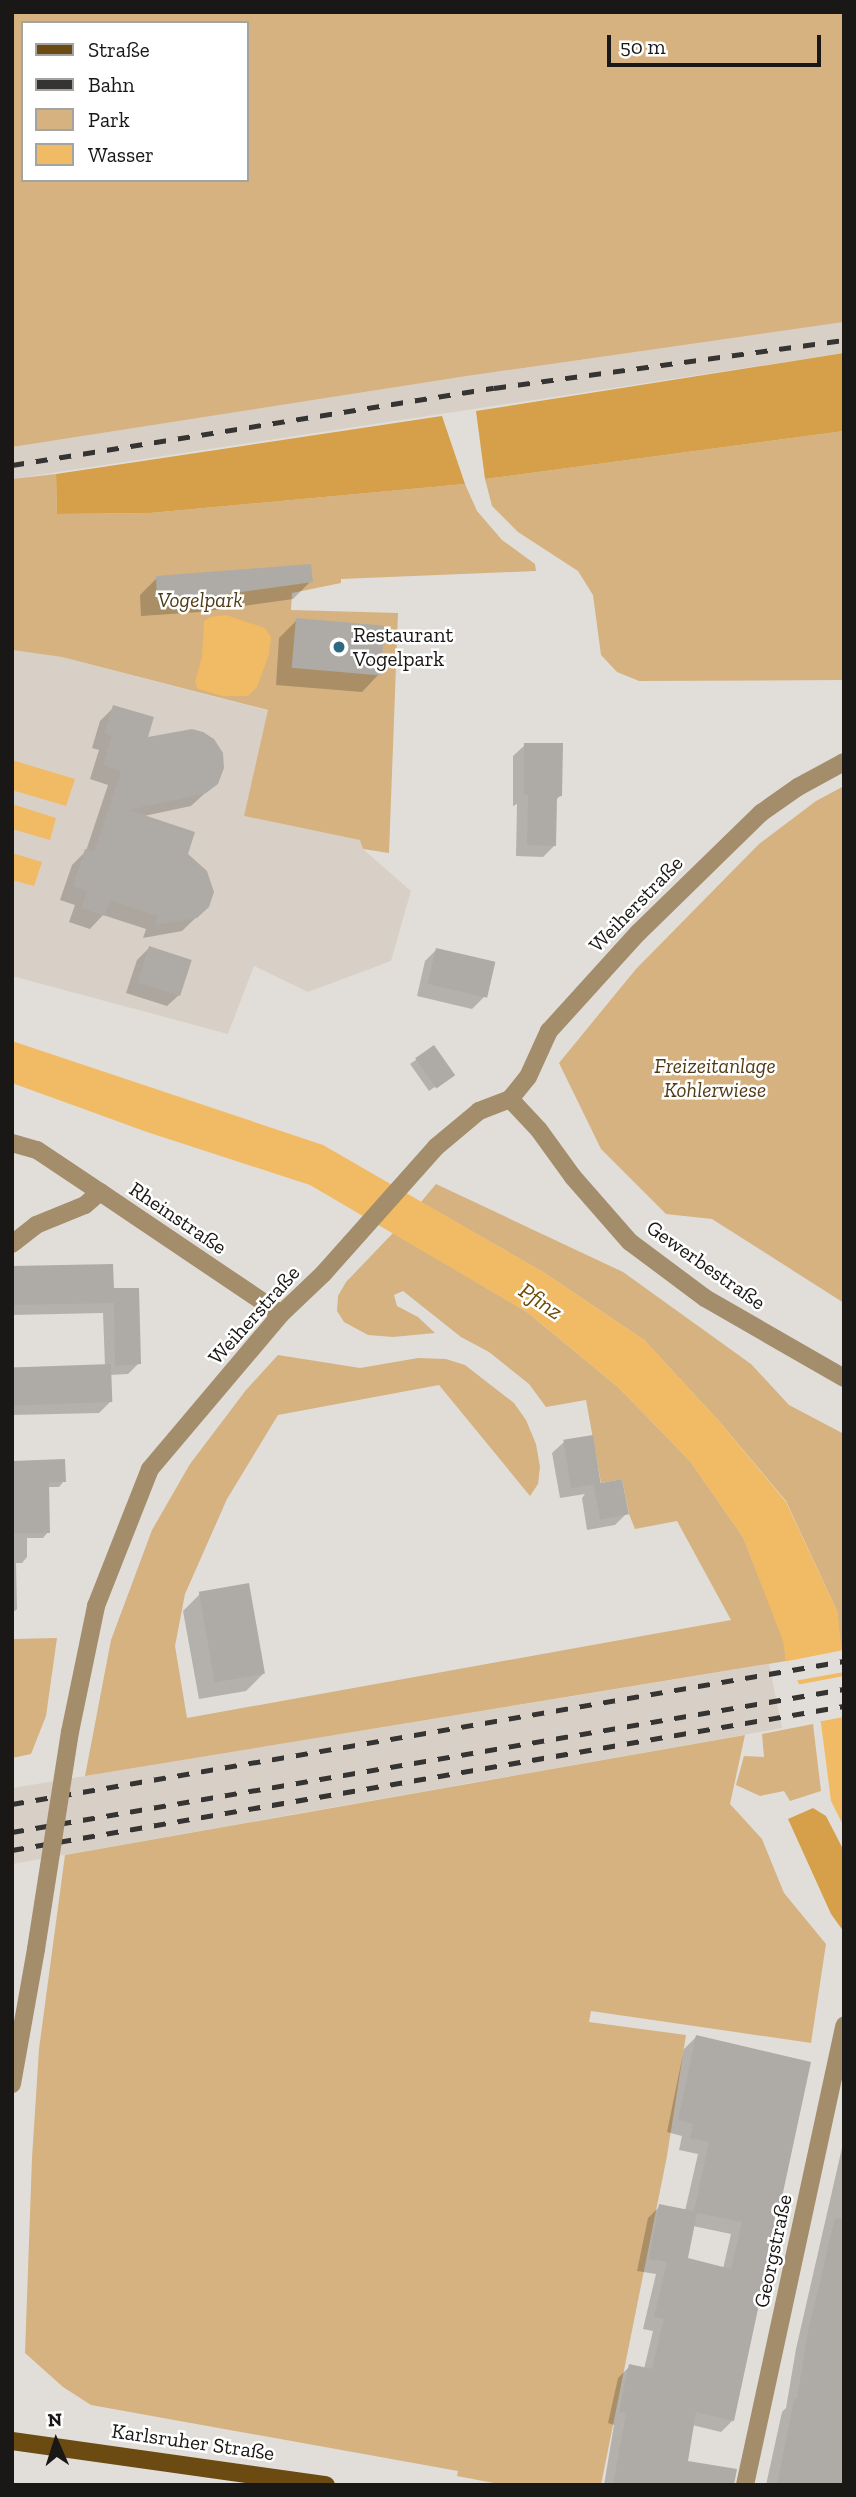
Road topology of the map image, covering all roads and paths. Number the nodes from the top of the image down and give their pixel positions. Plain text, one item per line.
1 (844, 762) edge
2 (510, 1099) junction
3 (12, 1143) edge
4 (100, 1192) junction
5 (12, 1244) edge
6 (281, 1314) junction
7 (844, 1378) edge
8 (844, 2026) edge
9 (12, 2084) edge
10 (12, 2441) edge
11 (326, 2485) edge
12 (746, 2485) edge

1 - 2 street, Weiherstraße
2 - 6 street, Weiherstraße
2 - 7 street, Gewerbestraße
3 - 4 street
4 - 5 street, Rheinstraße
4 - 6 street, Rheinstraße
6 - 9 street, Weiherstraße, bridge
8 - 12 street, Georgstraße
10 - 11 main road, Karlsruher Straße

